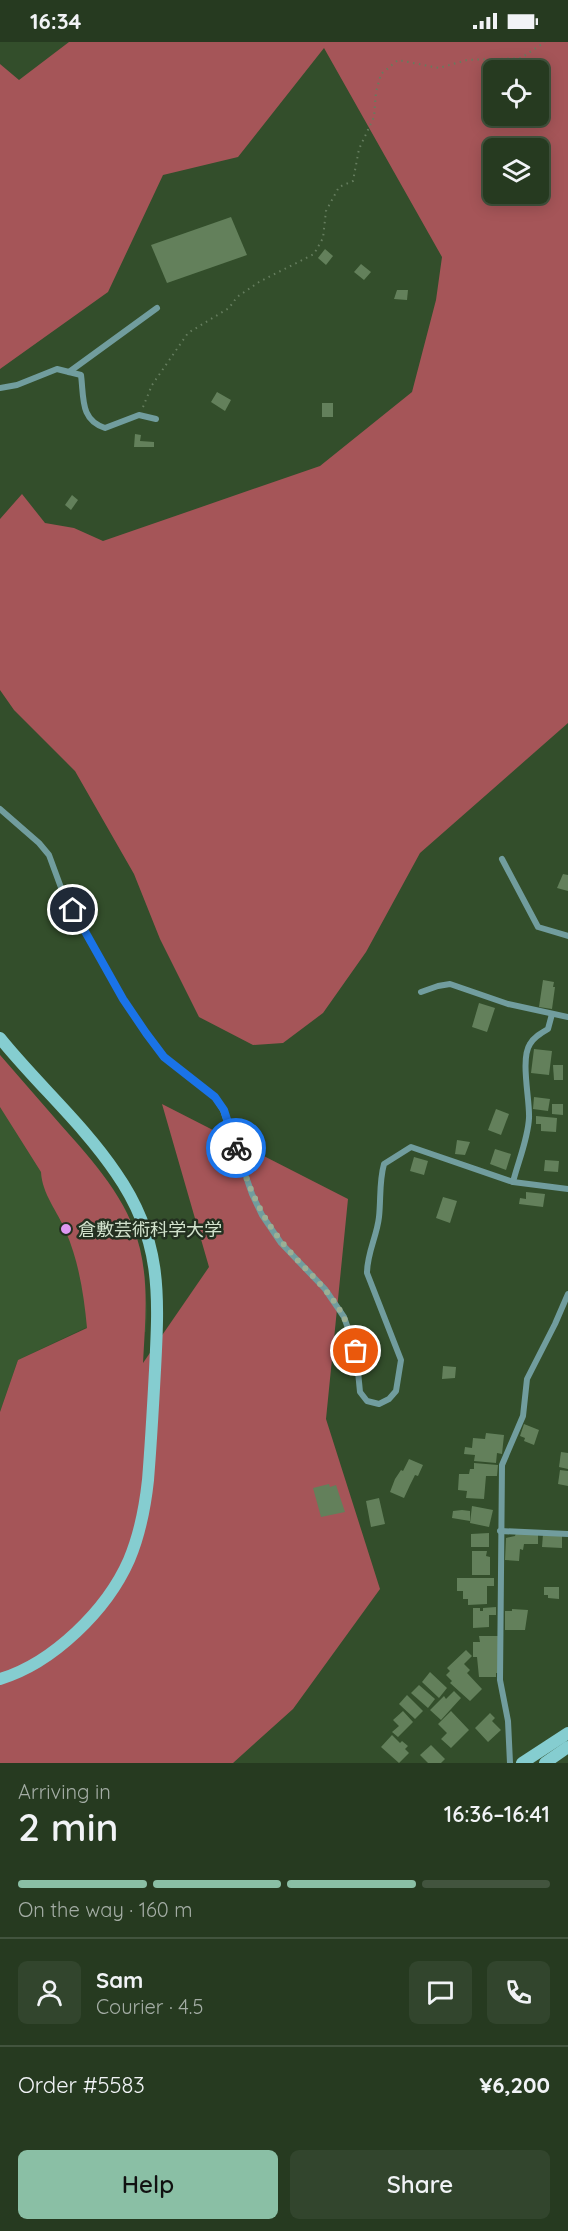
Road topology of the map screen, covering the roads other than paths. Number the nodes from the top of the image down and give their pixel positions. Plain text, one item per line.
1 (157, 308) dead end
2 (69, 372) junction
3 (0, 388) edge
4 (156, 419) dead end
5 (0, 809) edge
6 (502, 860) dead end
7 (568, 936) edge
8 (421, 992) dead end
9 (552, 1014) junction
10 (568, 1017) edge
11 (0, 1038) edge
12 (513, 1182) junction
13 (568, 1189) edge
14 (568, 1294) edge
15 (500, 1531) junction
16 (568, 1534) edge
17 (0, 1678) edge
18 (568, 1733) edge
19 (568, 1747) edge
20 (510, 1763) edge
21 (522, 1763) edge
22 (545, 1763) edge

1 - 2 street
2 - 3 street
2 - 4 street
5 - 12 street
6 - 7 street
8 - 9 street
9 - 10 street
9 - 12 street
11 - 17 street
12 - 13 street
14 - 15 street
15 - 16 street
15 - 20 street
18 - 21 street
19 - 22 street

